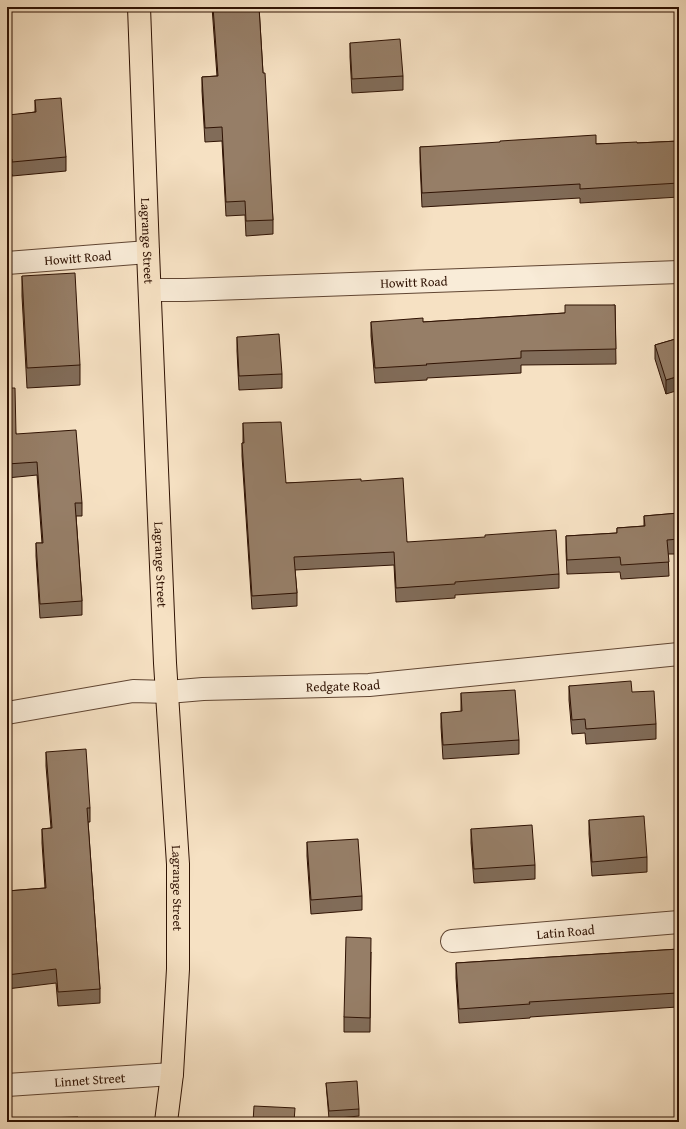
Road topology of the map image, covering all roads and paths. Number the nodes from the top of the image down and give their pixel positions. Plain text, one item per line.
1 (139, 7) edge
2 (148, 252) junction
3 (7, 262) edge
4 (679, 272) edge
5 (150, 290) junction
6 (679, 654) edge
7 (168, 692) junction
8 (7, 712) edge
9 (679, 922) edge
10 (452, 941) dead end
11 (172, 1074) junction
12 (7, 1085) edge
13 (166, 1122) edge

1 - 2 main road, Lagrange Street
2 - 3 street, Howitt Road
2 - 5 main road, Lagrange Street
4 - 5 street, Howitt Road
5 - 7 main road, Lagrange Street
6 - 7 street, Redgate Road
7 - 8 street, Redgate Road
7 - 11 main road, Lagrange Street
9 - 10 street, Latin Road
11 - 12 street, Linnet Street
11 - 13 main road, Lagrange Street

